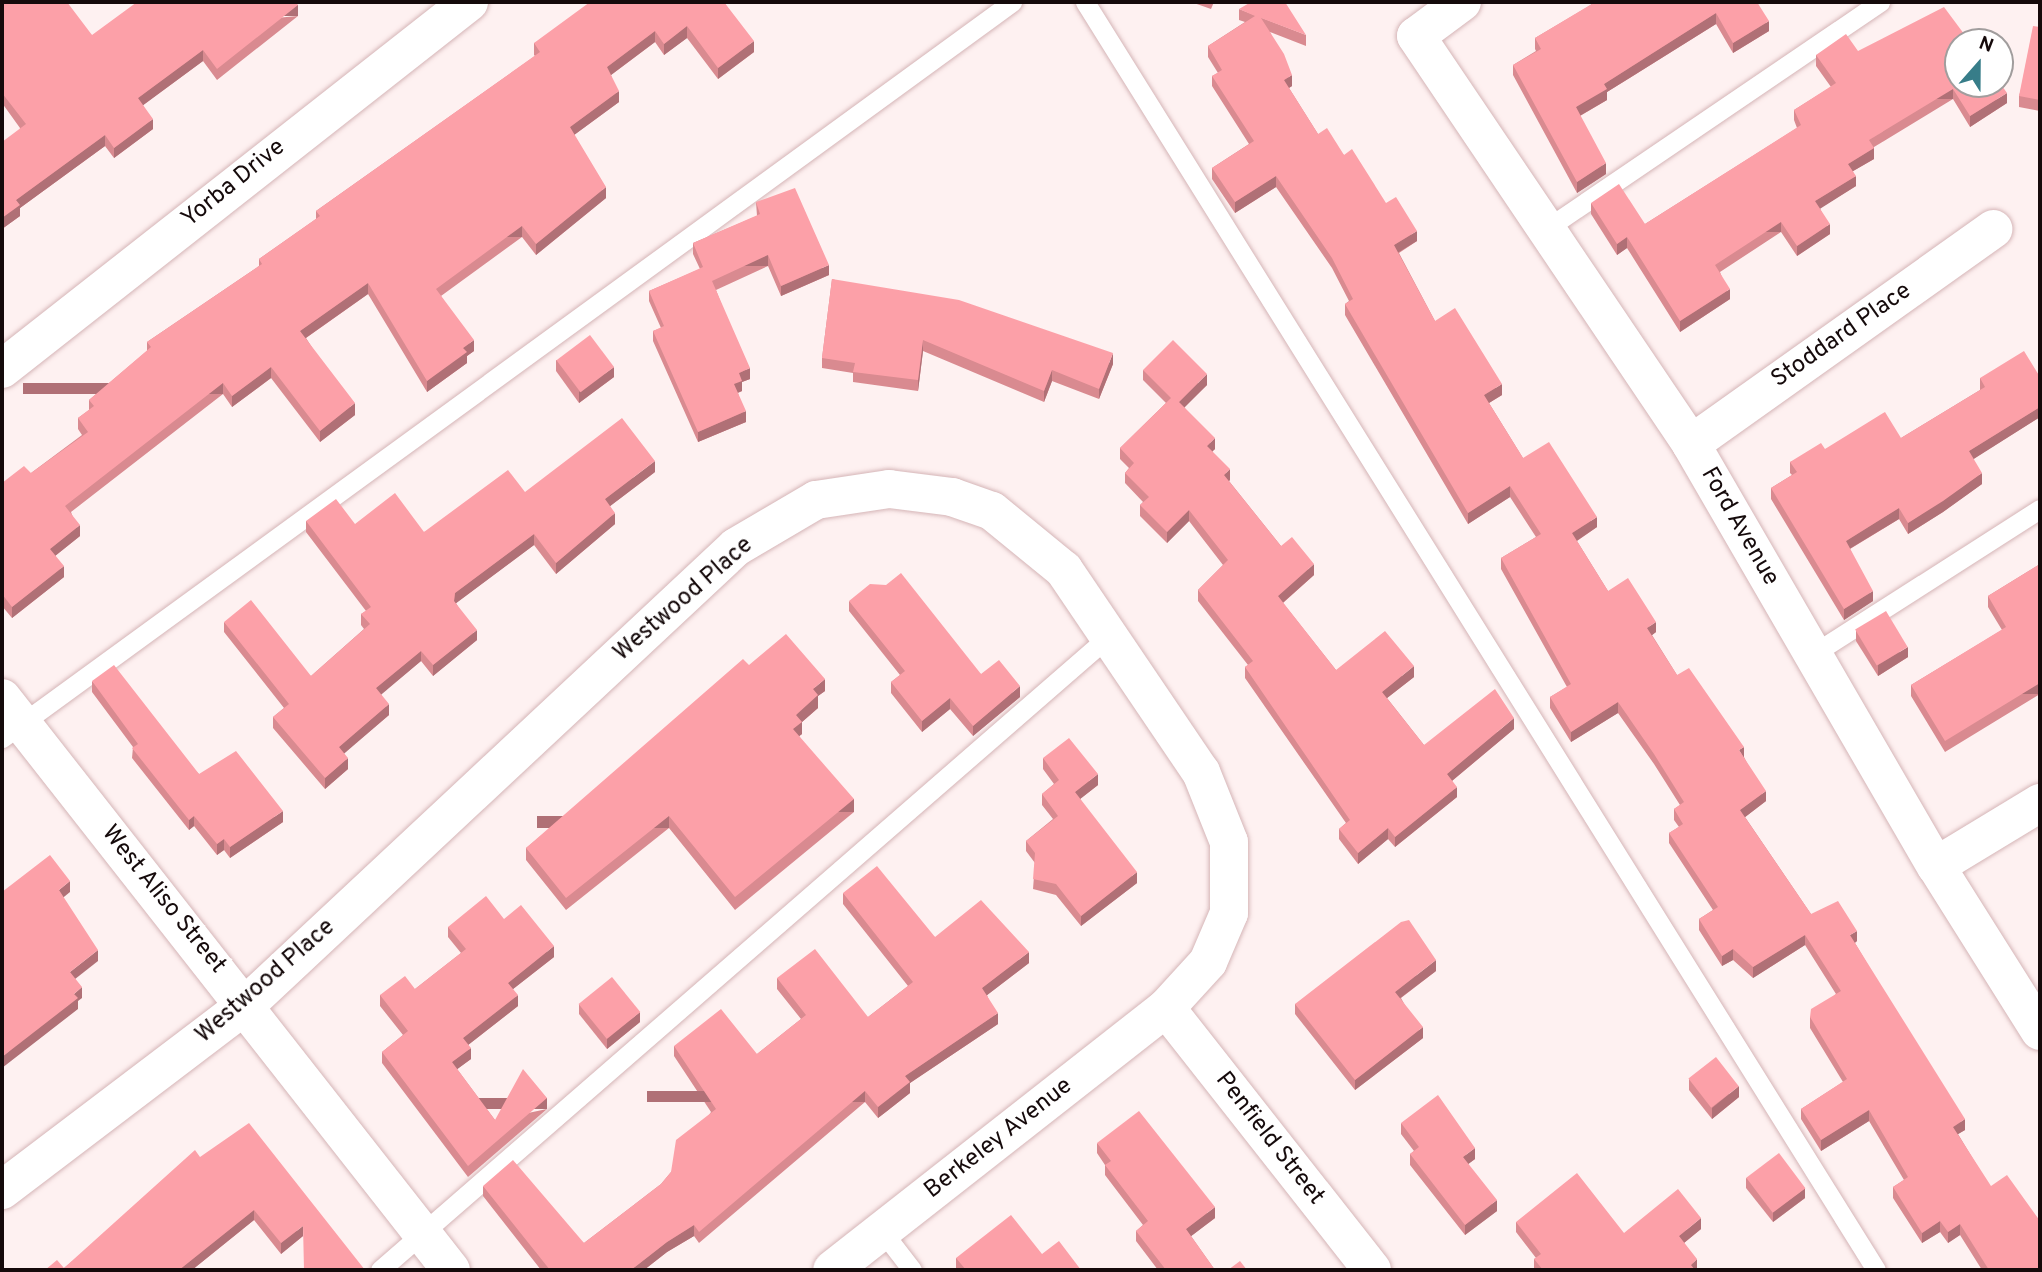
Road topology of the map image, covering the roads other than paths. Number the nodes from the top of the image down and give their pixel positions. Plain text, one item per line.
1 (469, 2) edge
2 (1012, 2) edge
3 (1085, 2) edge
4 (1462, 2) edge
5 (1881, 2) edge
6 (1546, 229) junction
7 (1993, 229) dead end
8 (2, 369) edge
9 (1691, 443) junction
10 (2040, 509) edge
11 (1109, 636) junction
12 (1813, 654) junction
13 (8, 720) edge
14 (2040, 803) edge
15 (1936, 866) junction
16 (247, 1004) junction
17 (1166, 1008) junction
18 (2040, 1031) edge
19 (2, 1190) edge
20 (882, 1231) junction
21 (425, 1237) junction
22 (380, 1270) edge
23 (451, 1270) edge
24 (832, 1270) edge
25 (912, 1270) edge
26 (1372, 1270) edge
27 (1876, 1270) edge

1 - 8 street, Yorba Drive
2 - 13 lane
3 - 27 lane
4 - 6 street, Ford Avenue
5 - 6 lane
6 - 9 street, Ford Avenue
7 - 9 street, Stoddard Place
9 - 12 street, Ford Avenue
10 - 12 lane
11 - 16 street, Westwood Place
11 - 17 street, Westwood Place
11 - 21 lane
12 - 15 street, Ford Avenue
13 - 16 street, West Aliso Street
14 - 15 street
15 - 18 street, Ford Avenue
16 - 19 street, Westwood Place
16 - 21 street, West Aliso Street
17 - 20 street, Berkeley Avenue
17 - 26 street, Penfield Street
20 - 24 street, Berkeley Avenue
20 - 25 lane
21 - 22 lane
21 - 23 street, West Aliso Street

